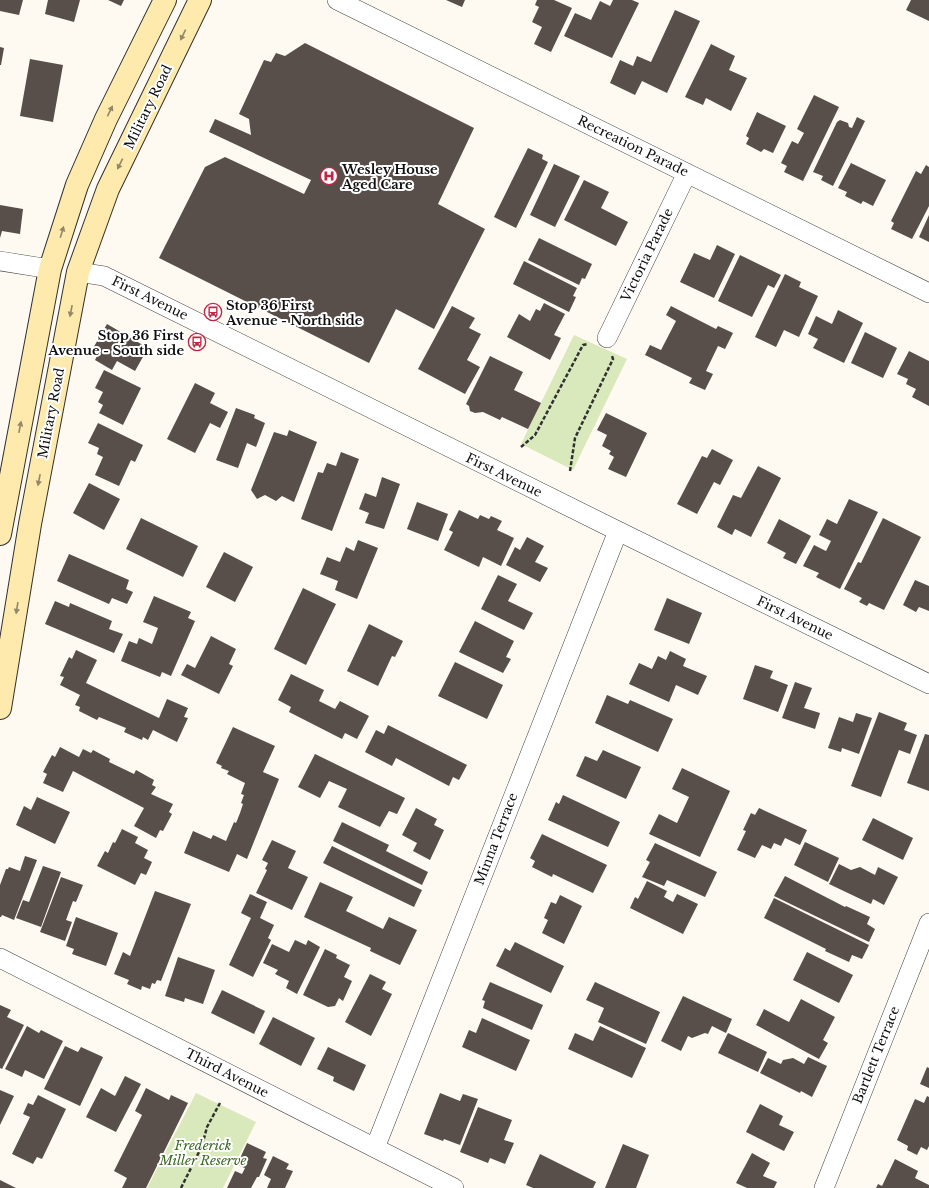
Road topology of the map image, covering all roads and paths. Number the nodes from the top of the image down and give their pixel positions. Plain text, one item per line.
1 (165, 0) edge
2 (200, 0) edge
3 (337, 0) edge
4 (687, 173) junction
5 (0, 261) edge
6 (50, 269) junction
7 (78, 272) junction
8 (929, 293) edge
9 (607, 338) junction
10 (521, 447) dead end
11 (570, 471) dead end
12 (618, 531) junction
13 (0, 534) edge
14 (929, 684) edge
15 (0, 708) edge
16 (929, 922) edge
17 (0, 958) edge
18 (220, 1102) dead end
19 (375, 1148) junction
20 (181, 1188) edge
21 (454, 1188) edge
22 (824, 1188) edge

6 -> 1 main road
2 -> 7 main road, Military Road
3 - 4 street, Recreation Parade
4 - 8 street, Recreation Parade
4 - 9 street, Victoria Parade
5 - 6 street
6 - 7 main road
13 -> 6 main road
7 - 12 street, First Avenue
7 -> 15 main road, Military Road
9 - 10 path
9 - 11 path
12 - 14 street, First Avenue
12 - 19 street, Minna Terrace
16 - 22 street, Bartlett Terrace
17 - 19 street, Third Avenue
18 - 20 path
19 - 21 street, Third Avenue

